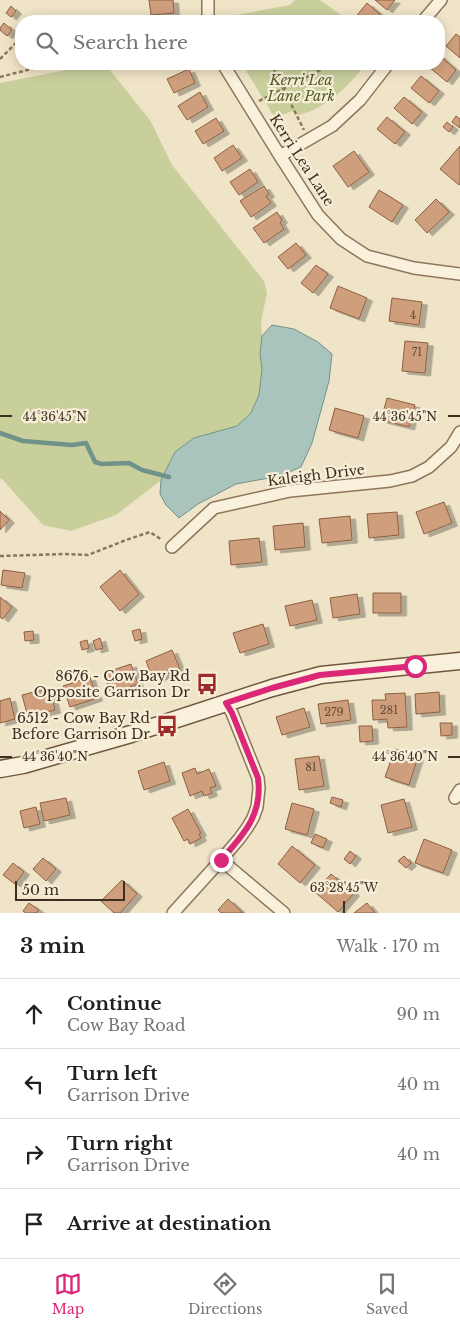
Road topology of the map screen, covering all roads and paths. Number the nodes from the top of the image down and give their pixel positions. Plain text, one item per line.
1 (208, 0) edge
2 (441, 0) edge
3 (208, 15) edge
4 (428, 15) edge
5 (15, 44) edge
6 (0, 59) edge
7 (27, 70) edge
8 (227, 70) edge
9 (274, 70) edge
10 (320, 70) edge
11 (383, 70) edge
12 (0, 77) edge
13 (283, 89) junction
14 (249, 106) junction
15 (309, 140) junction
16 (280, 156) junction
17 (460, 274) edge
18 (460, 432) edge
19 (172, 547) joint
20 (0, 556) edge
21 (460, 661) edge
22 (226, 703) junction
23 (0, 769) edge
24 (221, 860) junction
25 (173, 913) edge
26 (284, 913) edge

1 - 3 street
2 - 4 street
5 - 6 path
7 - 12 path
8 - 14 street, Kerri Lea Lane
9 - 13 path
10 - 13 path
11 - 15 street
13 - 14 path
13 - 15 path
14 - 16 street, Kerri Lea Lane
15 - 16 street
16 - 17 street, Kerri Lea Lane
18 - 19 street, Kaleigh Drive
19 - 20 path
21 - 22 main road
22 - 23 main road
22 - 24 street
24 - 25 street
24 - 26 street

